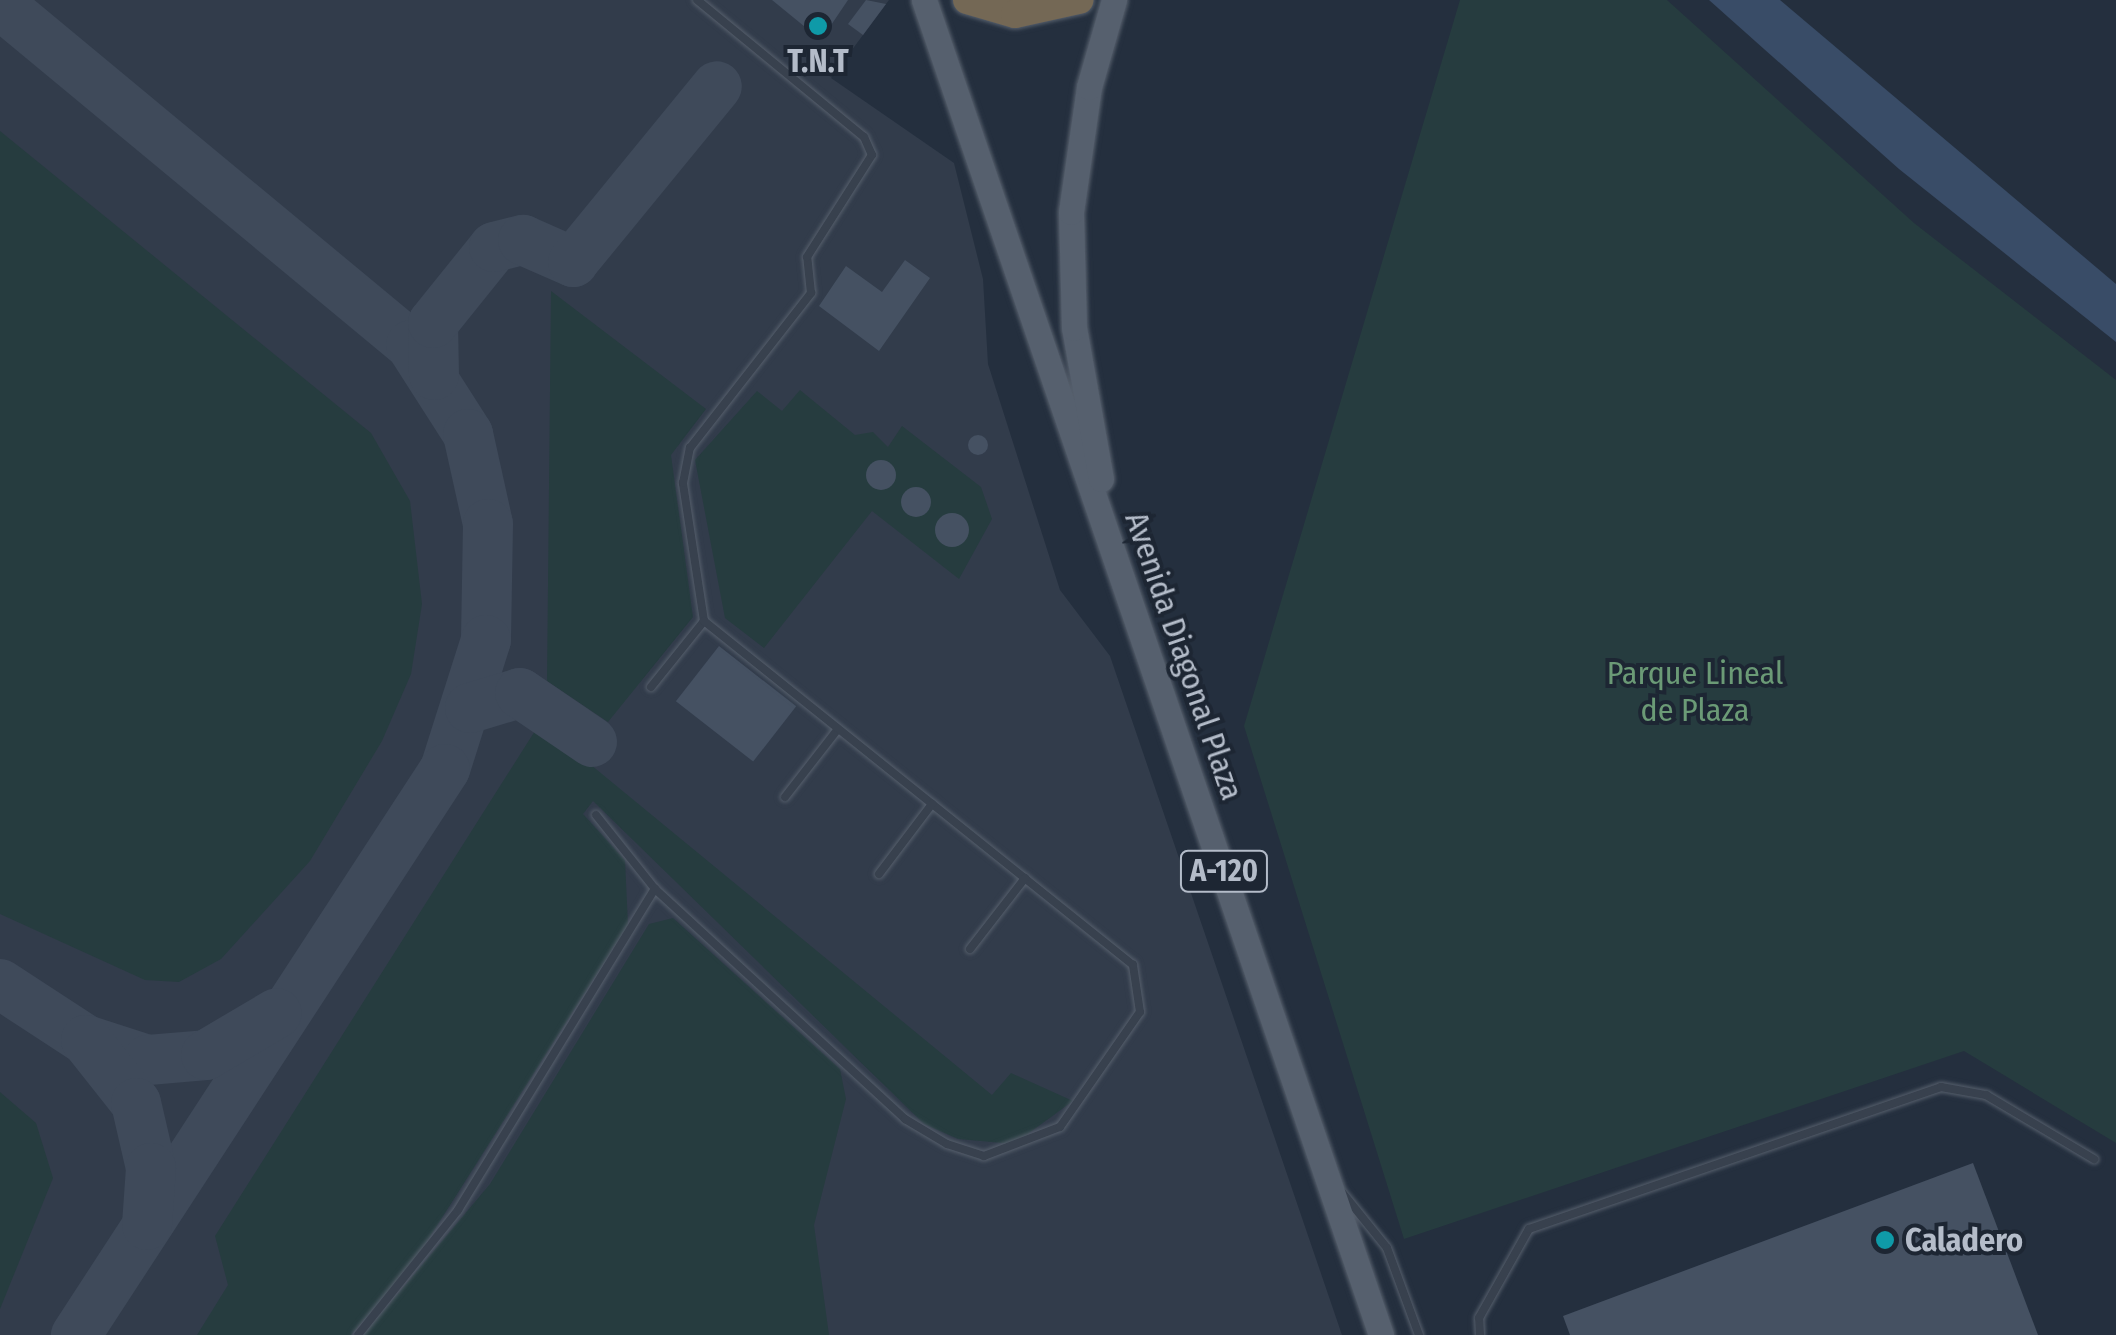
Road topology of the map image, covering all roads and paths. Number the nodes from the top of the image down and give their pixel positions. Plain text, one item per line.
1 (698, 0) edge
2 (924, 0) edge
3 (967, 0) edge
4 (1079, 0) edge
5 (1114, 0) edge
6 (1120, 567) junction
7 (704, 621) junction
8 (652, 687) dead end
9 (838, 729) junction
10 (785, 797) dead end
11 (932, 804) junction
12 (596, 814) dead end
13 (878, 874) dead end
14 (1025, 878) junction
15 (656, 889) junction
16 (970, 949) dead end
17 (2094, 1159) dead end
18 (1326, 1176) junction
19 (358, 1335) edge
20 (1381, 1335) edge
21 (1418, 1335) edge
22 (1480, 1335) edge

1 - 7 lane
2 - 6 main road, Avenida Diagonal Plaza / A-120
3 - 4 highway
5 - 6 main road, A-120
6 - 18 main road, Avenida Diagonal Plaza / A-120
7 - 8 lane
7 - 9 lane
9 - 10 lane
9 - 11 lane
11 - 13 lane
11 - 14 lane
12 - 15 lane
14 - 15 lane
14 - 16 lane
15 - 19 lane
17 - 22 lane
18 - 20 main road, Avenida Diagonal Plaza / A-120
18 - 21 lane

